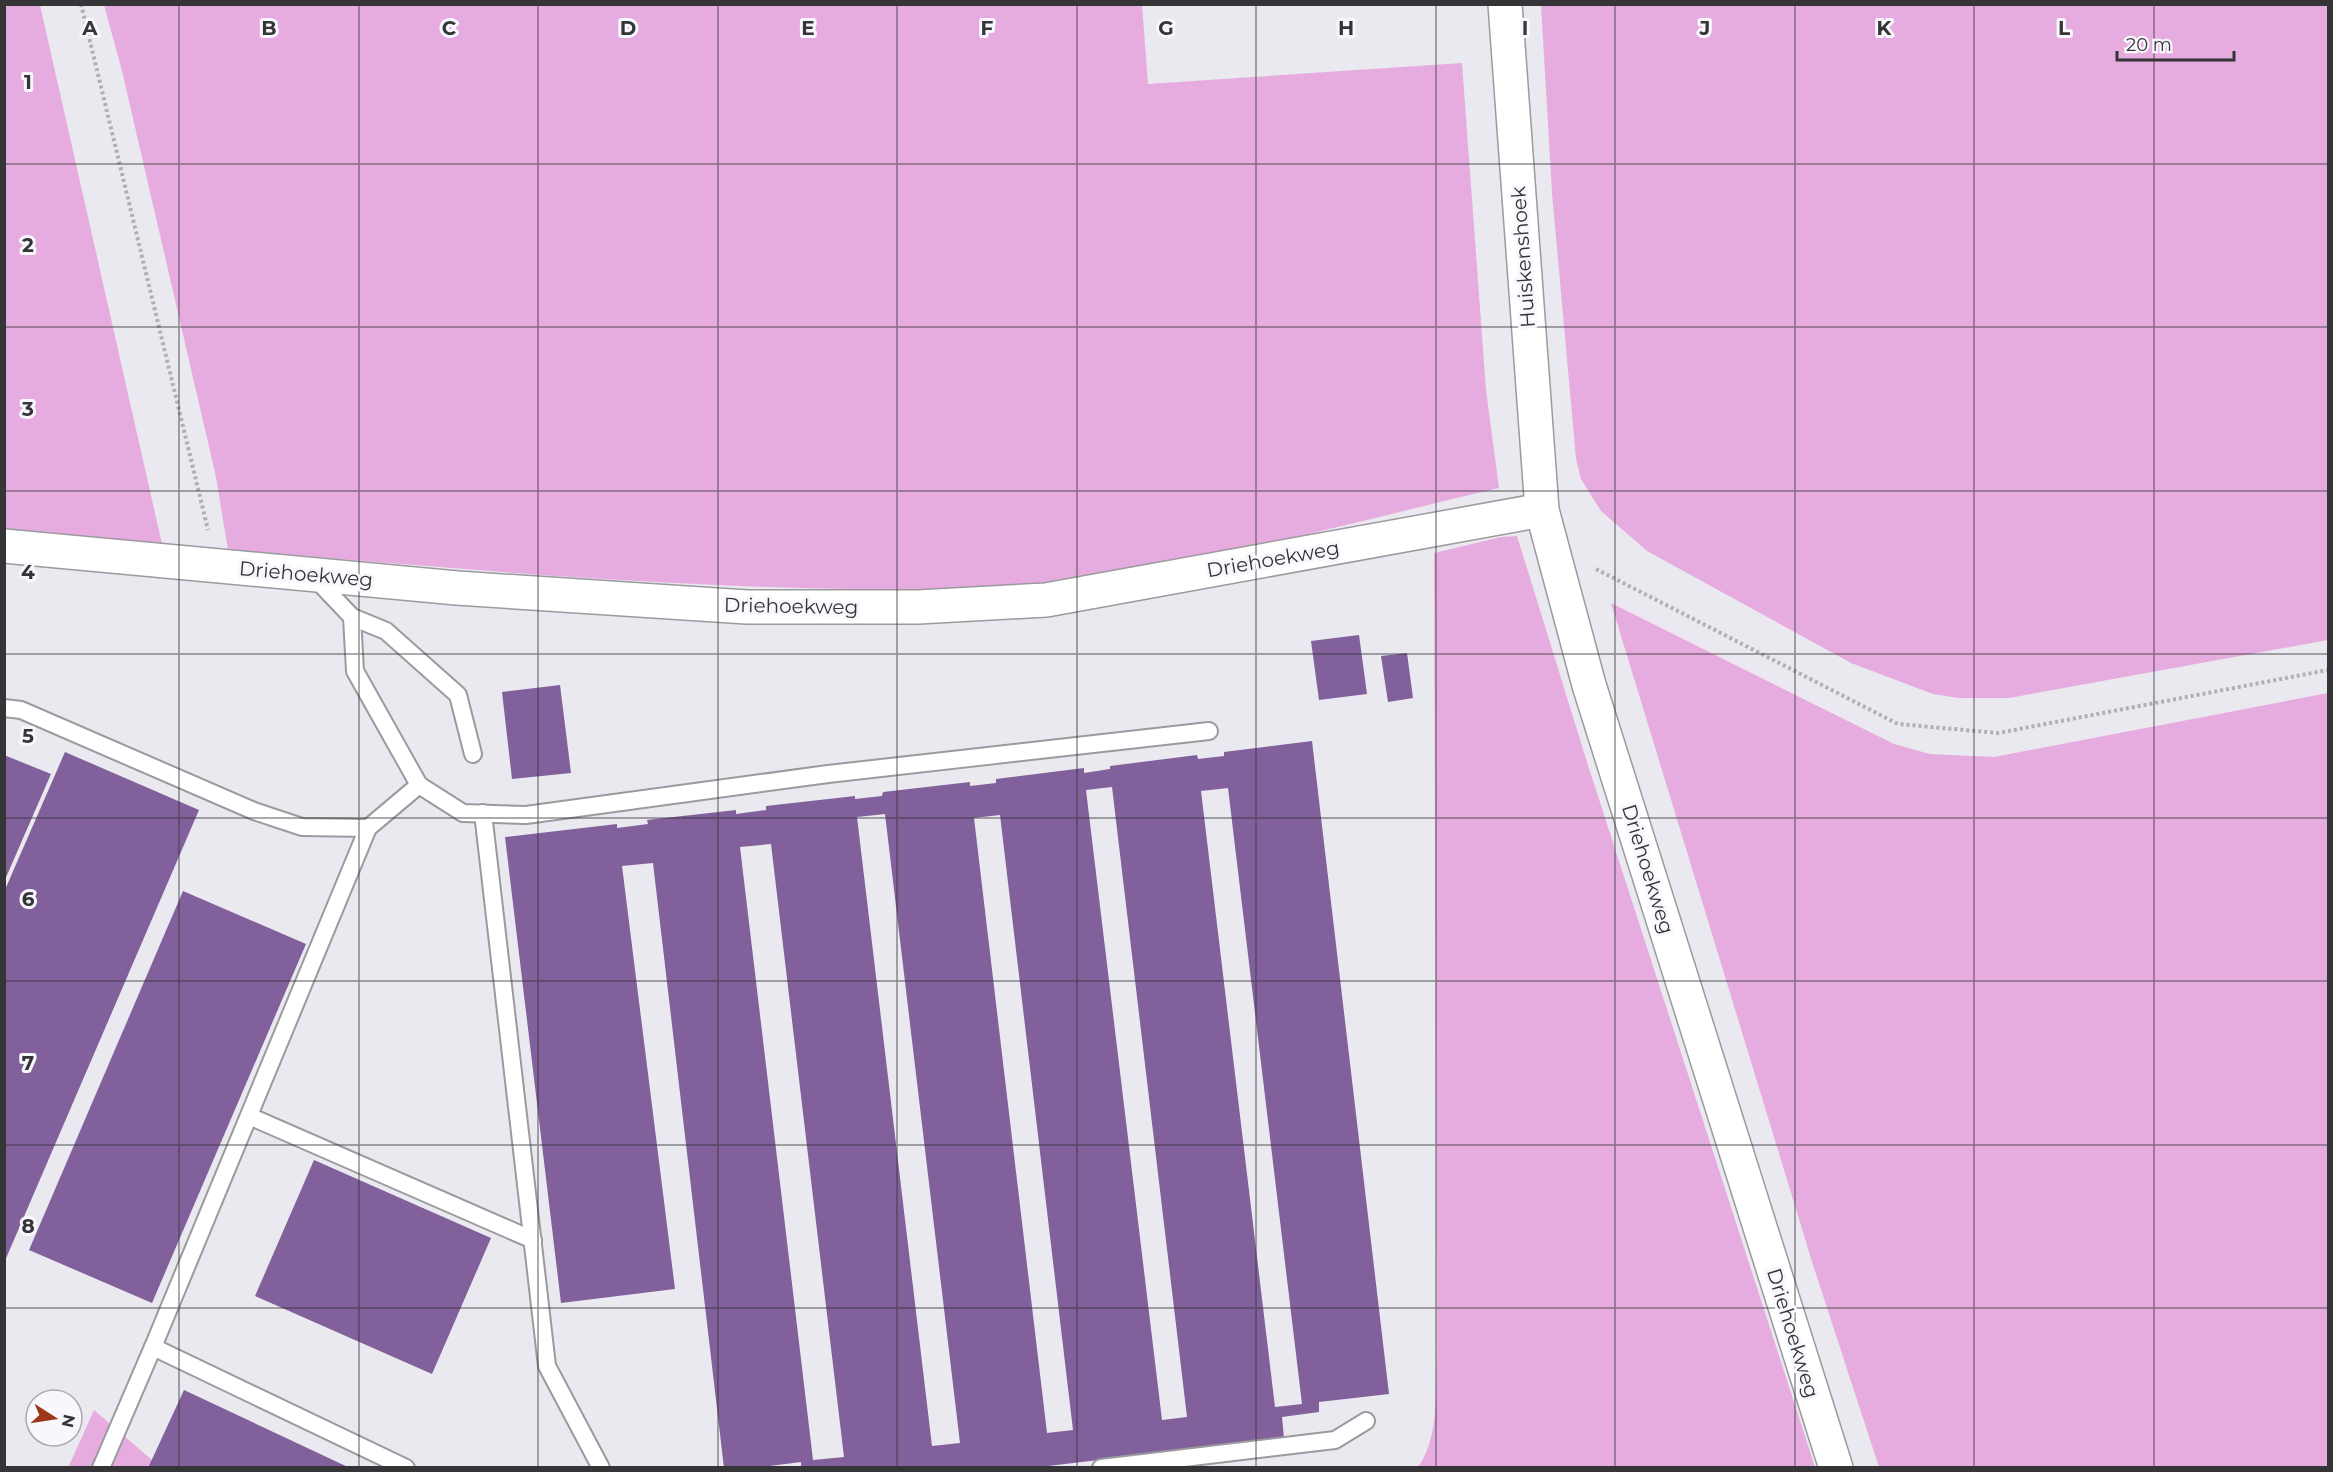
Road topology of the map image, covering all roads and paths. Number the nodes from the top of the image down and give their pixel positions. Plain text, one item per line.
1 (81, 4) edge
2 (1504, 4) edge
3 (1542, 510) junction
4 (4, 546) edge
5 (216, 565) junction
6 (1595, 568) dead end
7 (311, 574) junction
8 (352, 617) junction
9 (2328, 670) edge
10 (4, 708) edge
11 (1209, 731) dead end
12 (472, 754) dead end
13 (419, 785) junction
14 (483, 813) junction
15 (369, 828) junction
16 (249, 1116) junction
17 (533, 1240) junction
18 (153, 1347) junction
19 (1366, 1421) dead end
20 (101, 1467) edge
21 (406, 1467) edge
22 (601, 1467) edge
23 (1101, 1467) edge
24 (1836, 1467) edge

1 - 5 path
2 - 3 street, Huiskenshoek
3 - 7 street, Driehoekweg
3 - 24 street, Driehoekweg
4 - 5 street, Driehoekweg
5 - 7 street, Driehoekweg
6 - 9 path
7 - 8 lane
8 - 12 lane
8 - 13 lane
10 - 15 lane
11 - 14 lane
13 - 14 lane
13 - 15 lane
14 - 17 lane
15 - 16 lane
16 - 17 lane
16 - 18 lane
17 - 22 lane
18 - 20 lane
18 - 21 lane
19 - 23 lane

